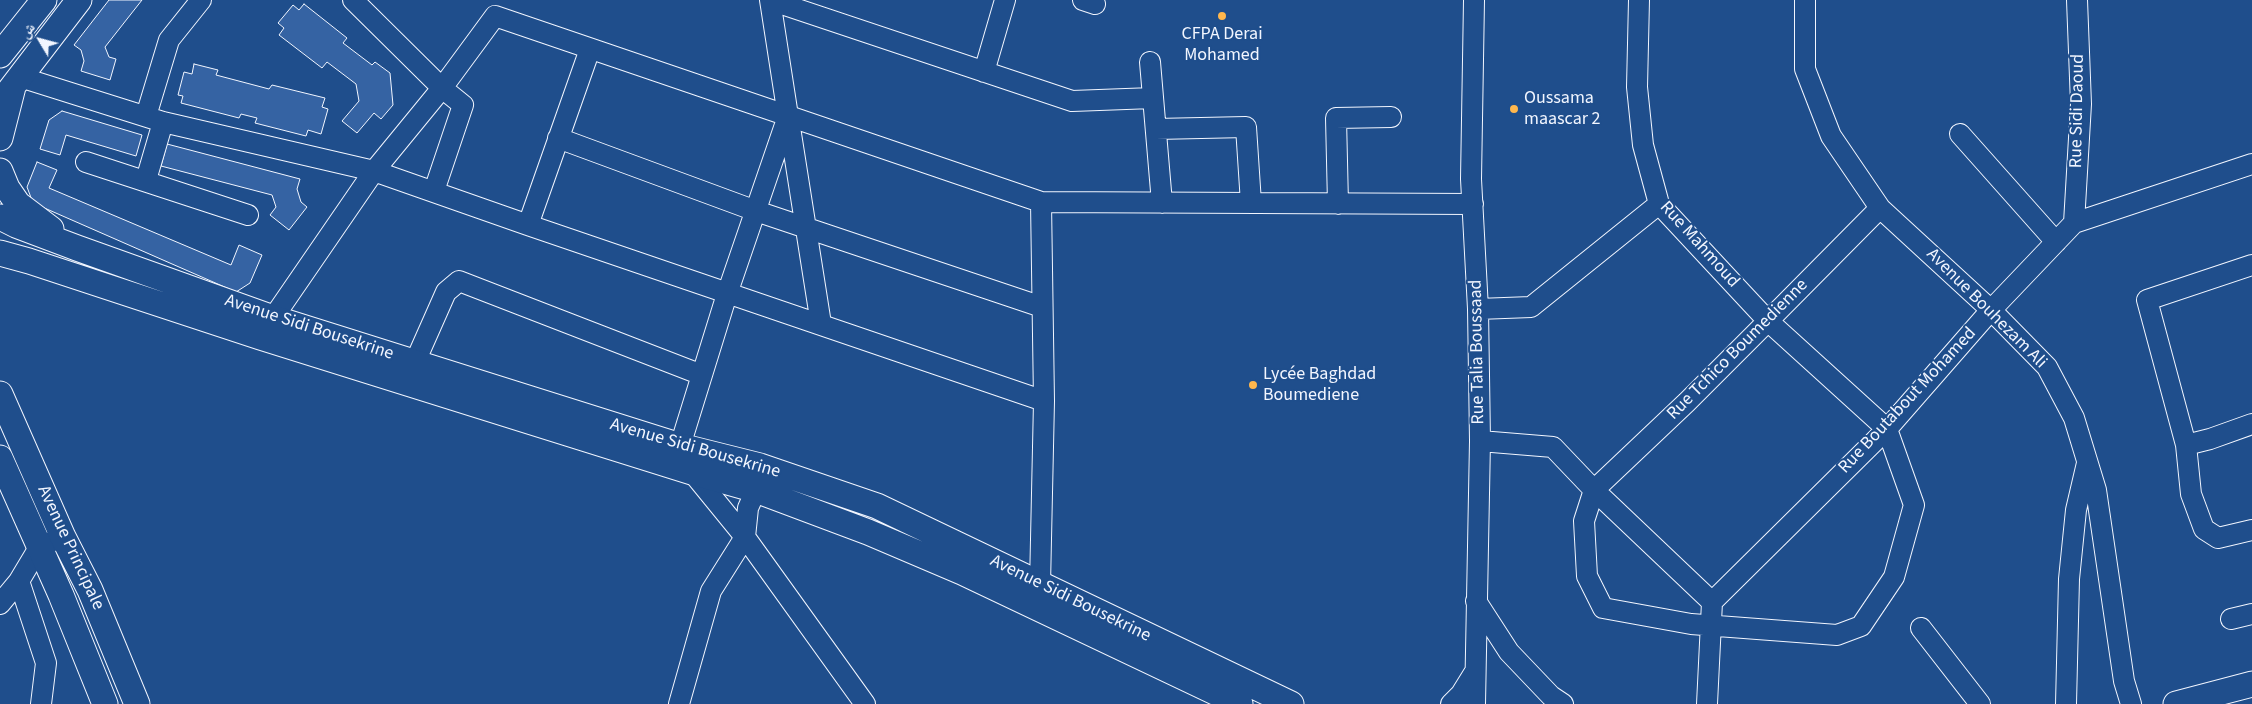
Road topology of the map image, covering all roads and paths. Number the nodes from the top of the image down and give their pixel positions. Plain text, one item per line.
1 (44, 0) edge
2 (79, 0) edge
3 (201, 0) edge
4 (353, 0) edge
5 (770, 0) edge
6 (1006, 0) edge
7 (1474, 0) edge
8 (1639, 0) edge
9 (1805, 0) edge
10 (2077, 0) edge
11 (590, 49) junction
12 (0, 55) edge
13 (1150, 62) dead end
14 (984, 72) junction
15 (11, 88) edge
16 (442, 88) junction
17 (1153, 98) junction
18 (788, 116) junction
19 (1391, 117) dead end
20 (155, 119) junction
21 (1156, 129) junction
22 (1960, 134) dead end
23 (0, 138) edge
24 (558, 138) junction
25 (86, 162) dead end
26 (2252, 164) edge
27 (0, 171) edge
28 (374, 171) junction
29 (146, 180) junction
30 (434, 191) junction
31 (1041, 202) junction
32 (1162, 203) junction
33 (1251, 203) junction
34 (1338, 204) junction
35 (1472, 204) junction
36 (1659, 204) junction
37 (1880, 208) junction
38 (756, 211) junction
39 (248, 215) dead end
40 (0, 216) edge
41 (2074, 222) junction
42 (528, 225) junction
43 (804, 227) junction
44 (2056, 242) junction
45 (77, 248) junction
46 (0, 253) edge
47 (2252, 265) edge
48 (727, 294) junction
49 (1042, 307) junction
50 (1478, 309) junction
51 (1991, 310) junction
52 (273, 318) junction
53 (1768, 321) junction
54 (821, 324) junction
55 (415, 362) junction
56 (702, 375) junction
57 (0, 394) edge
58 (1044, 401) junction
59 (2252, 424) edge
60 (1887, 429) junction
61 (1480, 441) junction
62 (2186, 445) junction
63 (680, 446) junction
64 (0, 458) edge
65 (2088, 461) junction
66 (692, 472) junction
67 (756, 490) junction
68 (1594, 490) junction
69 (2252, 530) edge
70 (64, 537) junction
71 (745, 537) junction
72 (40, 546) junction
73 (18, 581) junction
74 (1040, 585) junction
75 (1476, 601) junction
76 (0, 602) edge
77 (1712, 602) junction
78 (2252, 614) edge
79 (2231, 619) dead end
80 (1712, 626) junction
81 (1920, 628) dead end
82 (1474, 673) junction
83 (2252, 684) edge
84 (41, 704) edge
85 (105, 704) edge
86 (137, 704) edge
87 (679, 704) edge
88 (865, 704) edge
89 (1240, 704) edge
90 (1291, 704) edge
91 (1451, 704) edge
92 (1475, 704) edge
93 (1563, 704) edge
94 (1707, 704) edge
95 (1980, 704) edge
96 (2066, 704) edge
97 (2131, 704) edge
98 (2176, 704) edge

1 - 12 main road
2 - 15 main road
3 - 20 street
4 - 16 street
5 - 14 street
5 - 18 street
6 - 14 street
7 - 35 street, Rue Talia Boussaad
8 - 36 street, Rue Mahmoud
9 - 37 street, Avenue Bouhezam Ali
10 - 41 street, Rue Sidi Daoud
11 - 16 street
11 - 18 street
11 - 24 street
13 - 17 street
14 - 17 street
15 - 20 street
15 - 23 main road
16 - 28 street
16 - 30 street
17 - 21 street
18 - 31 street
18 - 38 street
18 - 43 street
19 - 34 street
20 - 28 street
20 - 29 street
21 - 32 street
21 - 33 street
22 - 44 street
24 - 38 street
24 - 42 street
25 - 29 street
26 - 41 street, Rue Boutabout Mohamed
27 - 45 main road
28 - 30 street
28 - 52 street
29 - 39 street
30 - 42 street
31 - 32 street
31 - 49 street
32 - 33 street
33 - 34 street
34 - 35 street
35 - 50 street, Rue Talia Boussaad
36 - 50 street
36 - 53 street, Rue Mahmoud
37 - 51 street, Avenue Bouhezam Ali
37 - 53 street, Rue Tchico Boumedienne
38 - 43 street
38 - 48 street
40 - 45 main road
41 - 44 street, Rue Boutabout Mohamed
42 - 48 street
43 - 49 street
43 - 54 street
44 - 51 street, Rue Boutabout Mohamed
45 - 52 main road, Avenue Sidi Bousekrine
46 - 66 main road
47 - 62 street
48 - 54 street
48 - 56 street
49 - 58 street
50 - 61 street, Rue Talia Boussaad
51 - 60 street, Rue Boutabout Mohamed
51 - 65 street, Avenue Bouhezam Ali
52 - 55 main road, Avenue Sidi Bousekrine
53 - 60 street, Rue Mahmoud
53 - 68 street, Rue Tchico Boumedienne
54 - 58 street
55 - 56 street
55 - 63 main road, Avenue Sidi Bousekrine
56 - 63 street
57 - 70 main road, Avenue Principale
58 - 74 street
59 - 62 street
60 - 77 street, Rue Boutabout Mohamed
60 - 80 street
61 - 68 street
61 - 75 street, Rue Talia Boussaad
62 - 69 street
63 - 66 street
63 - 74 main road, Avenue Sidi Bousekrine
64 - 72 main road, Avenue Principale
65 - 96 street
65 - 97 street, Avenue Bouhezam Ali
66 - 67 main road
66 - 71 street
67 - 71 street
67 - 89 main road
68 - 77 street
68 - 80 street
70 - 72 street
70 - 86 main road, Avenue Principale
71 - 87 street
71 - 88 street
72 - 73 street
72 - 85 main road, Avenue Principale
73 - 76 street
73 - 84 street
74 - 90 main road, Avenue Sidi Bousekrine
75 - 82 street, Rue Talia Boussaad
75 - 93 street
77 - 80 street
78 - 79 street
80 - 94 street
81 - 95 street
82 - 91 street
82 - 92 street, Rue Talia Boussaad
83 - 98 main road

